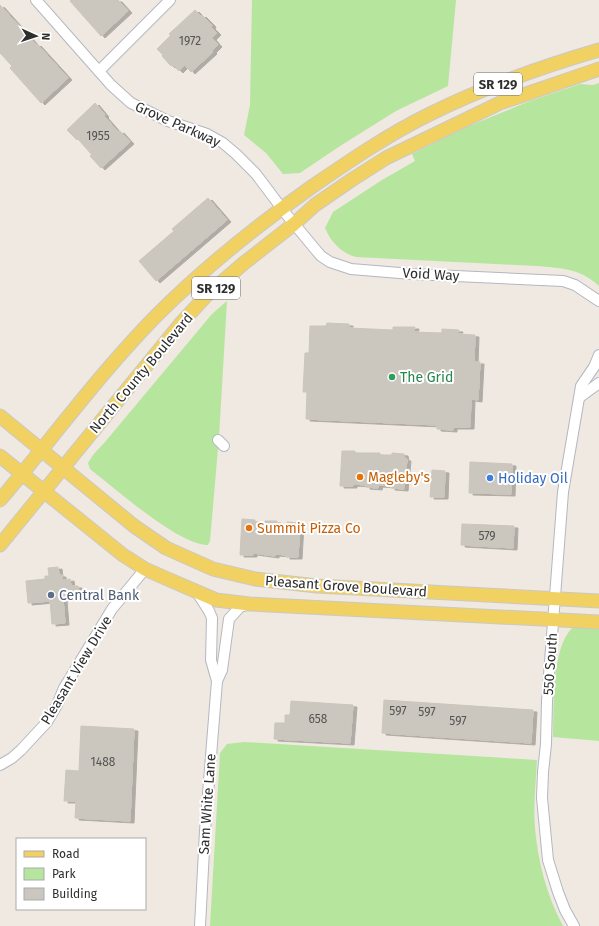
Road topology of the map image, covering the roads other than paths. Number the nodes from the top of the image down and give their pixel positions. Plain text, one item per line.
1 (36, 0) edge
2 (170, 0) edge
3 (599, 50) edge
4 (599, 70) edge
5 (99, 71) junction
6 (287, 215) junction
7 (597, 300) edge
8 (599, 309) edge
9 (599, 355) edge
10 (599, 383) edge
11 (580, 398) junction
12 (0, 416) edge
13 (41, 449) junction
14 (0, 456) edge
15 (63, 468) junction
16 (22, 474) junction
17 (44, 492) junction
18 (0, 500) edge
19 (0, 545) edge
20 (145, 568) junction
21 (196, 591) junction
22 (555, 600) junction
23 (599, 601) edge
24 (249, 604) junction
25 (553, 619) junction
26 (599, 622) edge
27 (217, 681) junction
28 (0, 765) edge
29 (200, 926) edge
30 (574, 926) edge

1 - 5 street, Grove Parkway
2 - 5 street
3 - 6 main road, North County Boulevard / SR 129
4 - 6 main road, North County Boulevard / SR 129
5 - 6 street, Grove Parkway
6 - 7 street, Void Way
6 - 13 main road, North County Boulevard / SR 129
6 - 15 main road, North County Boulevard / SR 129
7 - 8 street
9 - 11 street, 550 South
10 - 11 street
11 - 22 street, 550 South
12 - 13 main road, Pleasant Grove Boulevard
13 - 15 main road, Pleasant Grove Boulevard
13 - 16 main road, North County Boulevard / SR 129
14 - 16 main road, Pleasant Grove Boulevard
15 - 17 main road, North County Boulevard / SR 129
15 - 22 main road, Pleasant Grove Boulevard
16 - 17 main road, Pleasant Grove Boulevard
16 - 18 main road, North County Boulevard / SR 129
17 - 19 main road, North County Boulevard / SR 129
17 - 20 main road, Pleasant Grove Boulevard
20 - 21 main road, Pleasant Grove Boulevard
20 - 28 street, Pleasant View Drive
21 - 24 main road, Pleasant Grove Boulevard
21 - 27 street, Sam White Lane
22 - 23 main road, Pleasant Grove Boulevard
22 - 25 street, 550 South
24 - 25 main road, Pleasant Grove Boulevard
24 - 27 street, Sam White Lane
25 - 26 main road, Pleasant Grove Boulevard
25 - 30 street, 550 South
27 - 29 street, Sam White Lane

